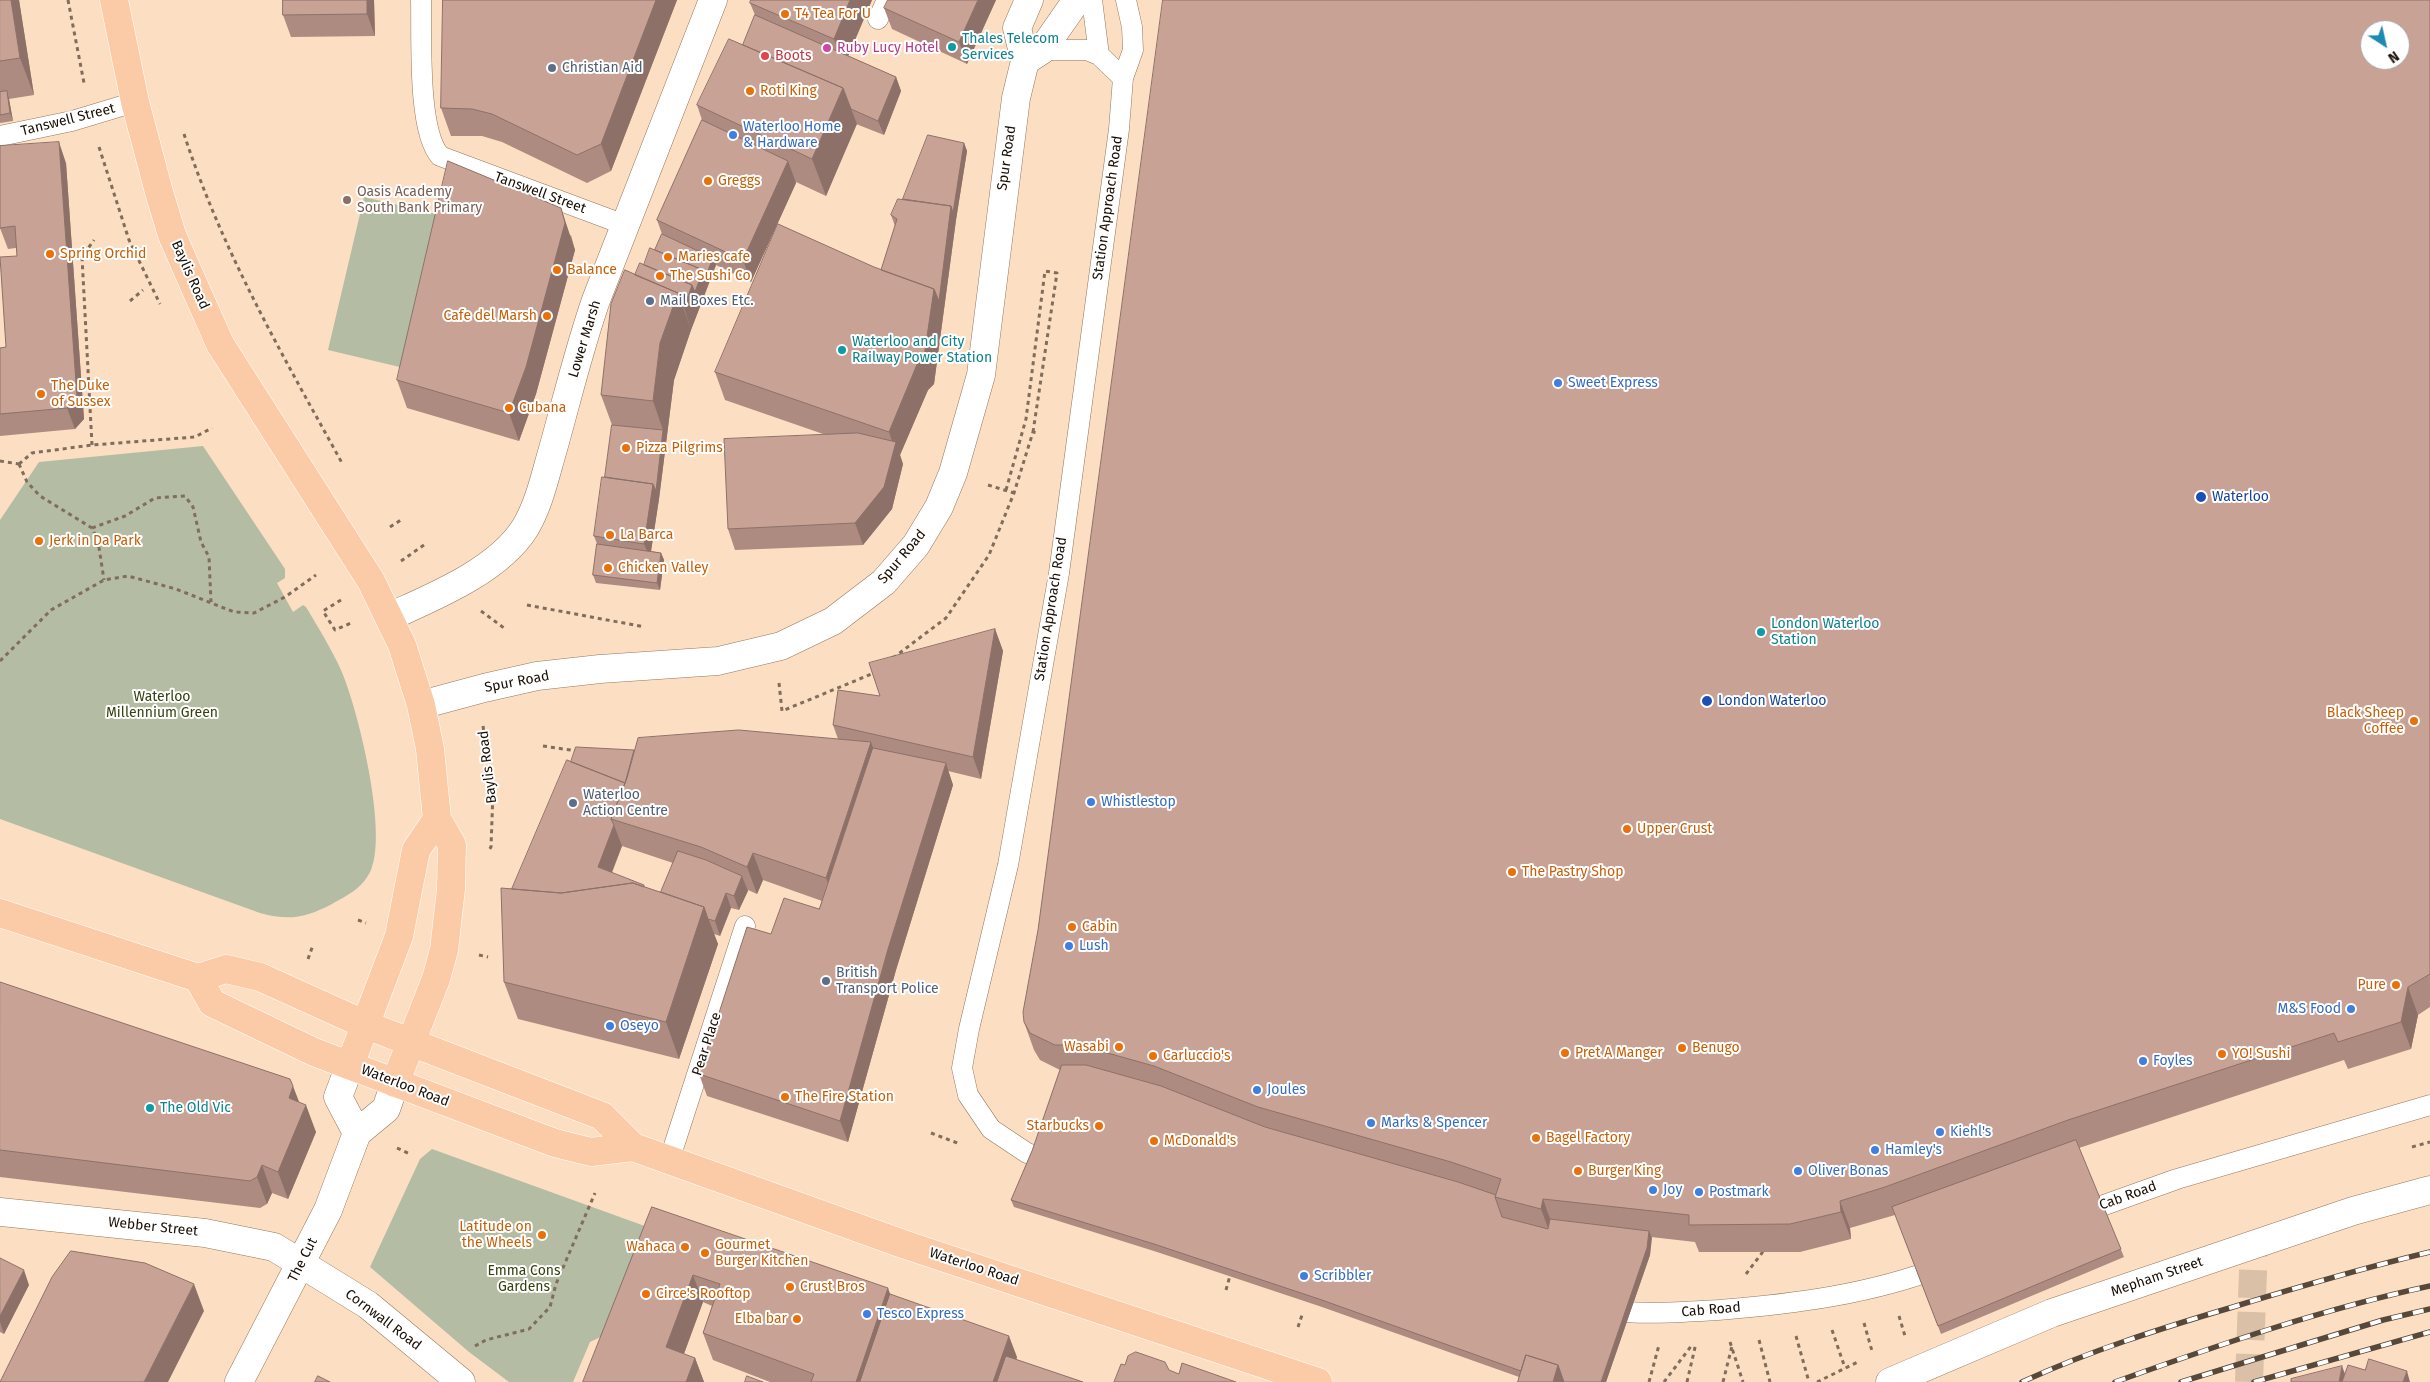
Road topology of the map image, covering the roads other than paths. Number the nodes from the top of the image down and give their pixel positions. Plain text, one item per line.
1 (114, 0) edge
2 (421, 0) edge
3 (713, 0) edge
4 (887, 0) edge
5 (1029, 0) edge
6 (1077, 0) edge
7 (1092, 0) edge
8 (1126, 0) edge
9 (878, 19) dead end
10 (1034, 55) junction
11 (1099, 55) junction
12 (1123, 78) junction
13 (135, 102) junction
14 (0, 136) edge
15 (625, 225) junction
16 (389, 617) junction
17 (421, 705) junction
18 (437, 819) junction
19 (0, 913) edge
20 (745, 926) edge
21 (198, 978) junction
22 (366, 1025) junction
23 (412, 1042) junction
24 (350, 1066) junction
25 (396, 1083) junction
26 (2430, 1105) edge
27 (357, 1133) junction
28 (633, 1147) junction
29 (669, 1160) junction
30 (1072, 1167) edge
31 (2430, 1190) edge
32 (0, 1212) edge
33 (2060, 1221) edge
34 (1963, 1258) edge
35 (301, 1264) junction
36 (1586, 1308) edge
37 (239, 1382) edge
38 (461, 1382) edge
39 (1318, 1382) edge
40 (1890, 1382) edge

1 - 13 main road, Baylis Road
2 - 15 lane, Tanswell Street
3 - 15 street, Lower Marsh
4 - 9 lane
5 - 10 street, Spur Road
6 - 10 street, Spur Road
7 - 11 lane
8 - 12 lane, Station Approach Road
10 - 11 lane
10 - 17 street, Spur Road
11 - 12 lane
12 - 30 lane, Station Approach Road
13 - 14 lane, Tanswell Street
13 - 16 main road, Baylis Road
15 - 16 street, Lower Marsh
16 - 17 main road, Baylis Road
17 - 18 main road, Baylis Road
18 - 22 main road
18 - 23 main road, Baylis Road
19 - 21 main road
20 - 29 lane, Pear Place
21 - 22 main road, Waterloo Road
21 - 24 main road, Waterloo Road
22 - 23 main road, Waterloo Road
22 - 24 main road
23 - 25 main road, The Cut
23 - 28 main road, Waterloo Road
24 - 25 main road, Waterloo Road
24 - 27 street
25 - 27 street, The Cut
25 - 28 main road, Waterloo Road
26 - 33 lane, Cab Road
27 - 35 street, The Cut
28 - 29 main road, Waterloo Road
29 - 39 main road, Waterloo Road
31 - 40 street, Mepham Street
32 - 35 street, Webber Street
34 - 36 lane, Cab Road
35 - 37 street, The Cut
35 - 38 street, Cornwall Road

